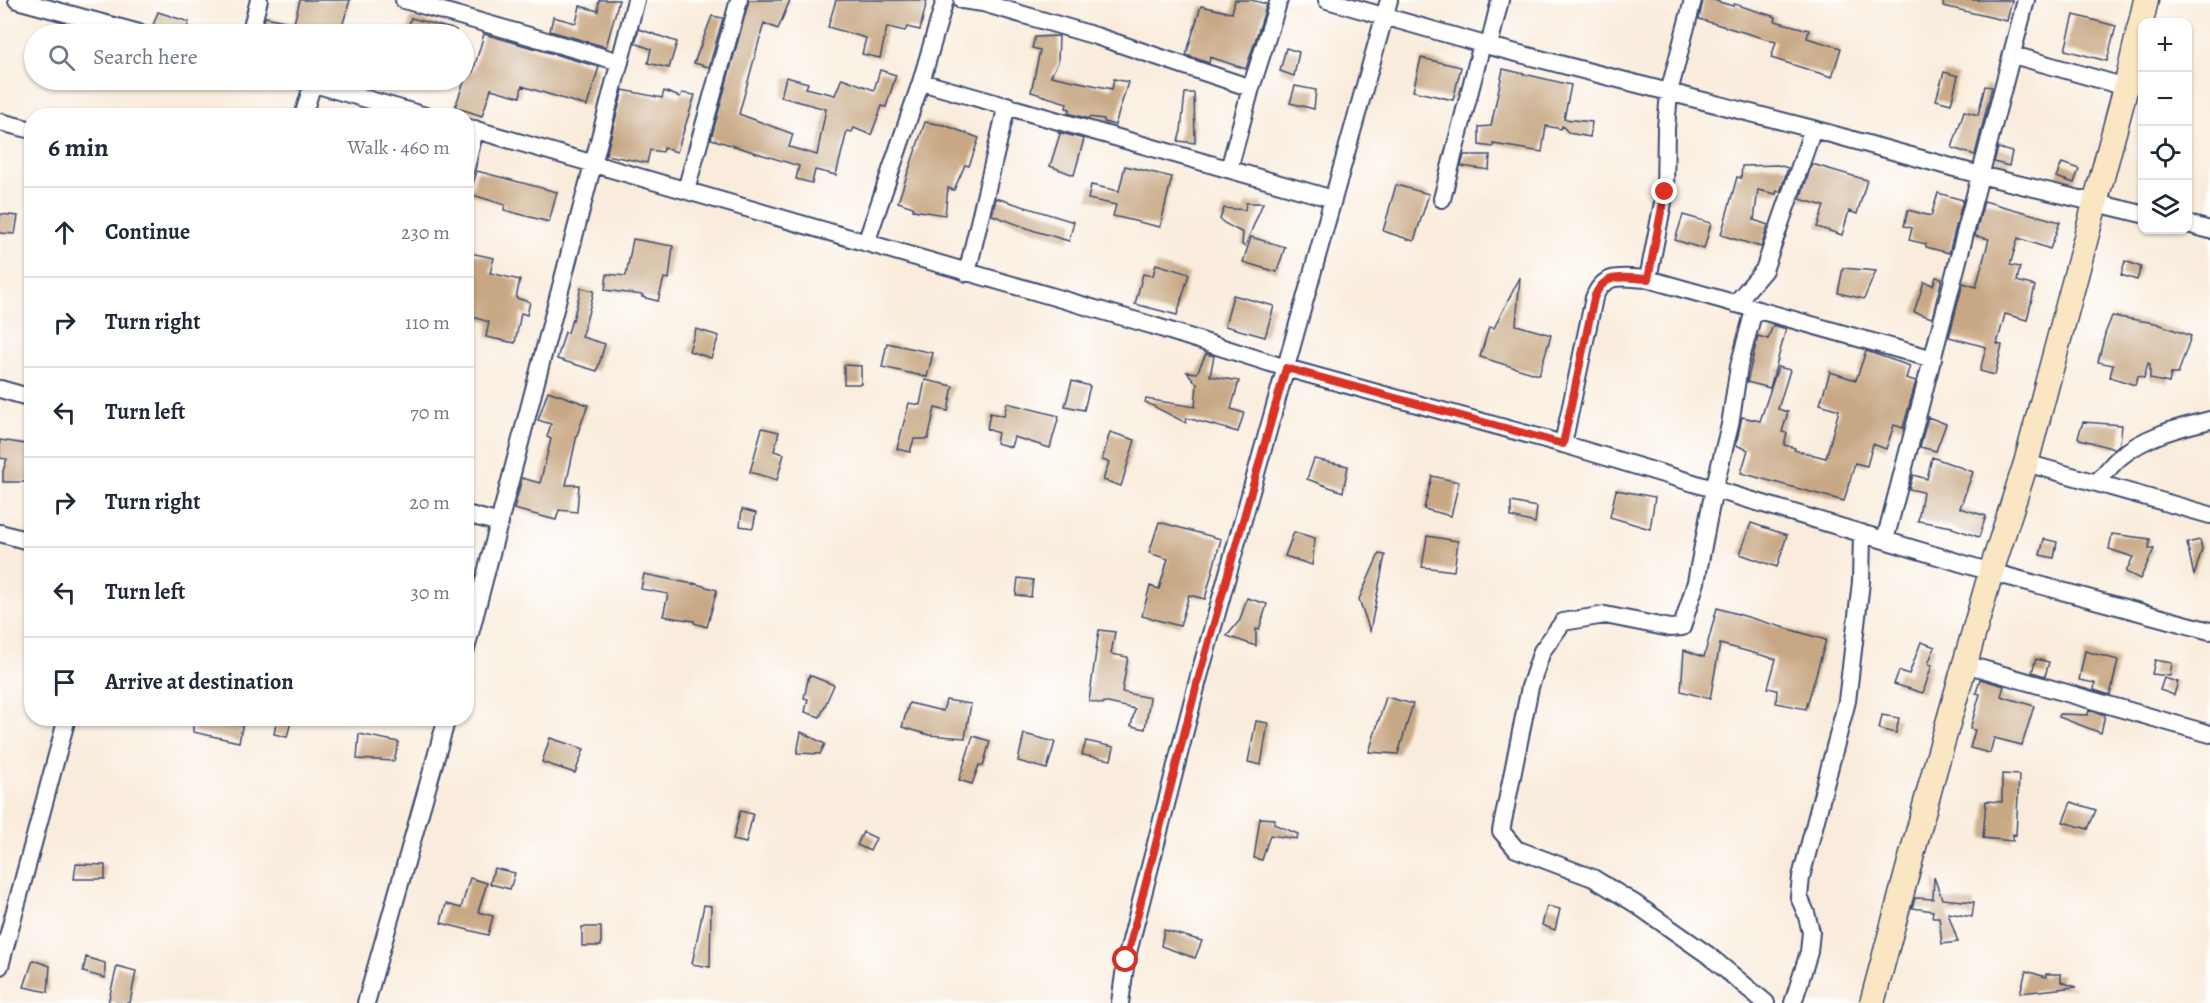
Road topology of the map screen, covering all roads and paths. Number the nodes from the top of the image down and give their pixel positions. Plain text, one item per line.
1 (17, 0) edge
2 (259, 0) edge
3 (404, 0) edge
4 (636, 0) edge
5 (739, 0) edge
6 (945, 0) edge
7 (962, 0) edge
8 (1279, 0) edge
9 (1327, 0) edge
10 (1500, 0) edge
11 (1692, 0) edge
12 (2026, 0) edge
13 (2146, 0) edge
14 (983, 1) edge
15 (1387, 8) edge
16 (106, 24) edge
17 (253, 24) edge
18 (1485, 45) junction
19 (2013, 55) junction
20 (620, 63) junction
21 (921, 82) junction
22 (2126, 87) junction
23 (1251, 88) junction
24 (305, 90) edge
25 (334, 90) edge
26 (1669, 92) junction
27 (1007, 105) junction
28 (304, 108) edge
29 (398, 108) edge
30 (0, 122) edge
31 (24, 128) edge
32 (474, 129) edge
33 (1813, 129) junction
34 (594, 164) junction
35 (1229, 169) junction
36 (1980, 176) junction
37 (686, 190) junction
38 (1333, 198) junction
39 (1442, 198) dead end
40 (2095, 203) junction
41 (2138, 213) edge
42 (2192, 225) edge
43 (2210, 230) edge
44 (866, 243) junction
45 (967, 273) junction
46 (1648, 279) junction
47 (1735, 304) junction
48 (1754, 310) junction
49 (1933, 359) junction
50 (1286, 368) junction
51 (0, 389) edge
52 (24, 396) edge
53 (2210, 420) edge
54 (1563, 444) junction
55 (2026, 463) junction
56 (2096, 483) junction
57 (1714, 489) junction
58 (2210, 515) edge
59 (474, 516) edge
60 (500, 523) junction
61 (0, 533) edge
62 (1862, 533) junction
63 (24, 540) edge
64 (1885, 540) junction
65 (1991, 572) junction
66 (474, 619) edge
67 (2210, 631) edge
68 (1965, 664) junction
69 (65, 726) edge
70 (445, 726) edge
71 (2210, 734) edge
72 (0, 966) edge
73 (366, 1003) edge
74 (1120, 1003) edge
75 (1766, 1003) edge
76 (1793, 1003) edge
77 (1872, 1003) edge

1 - 16 street
2 - 17 street
3 - 20 street
4 - 20 street
5 - 37 street
6 - 21 street
7 - 14 street
8 - 23 street
9 - 15 street
10 - 18 street
11 - 26 street
12 - 19 street
13 - 22 street
14 - 23 street
15 - 18 street
15 - 38 street
18 - 26 street
18 - 39 street
19 - 22 street
19 - 36 street
20 - 34 street
21 - 27 street
21 - 44 street
22 - 40 street
23 - 35 street
24 - 28 street
25 - 29 street
26 - 33 street
26 - 46 street
27 - 35 street
27 - 45 street
30 - 31 street
32 - 34 street
33 - 36 street
33 - 47 street
34 - 37 street
34 - 60 street
35 - 38 street
36 - 40 street
36 - 49 street
37 - 44 street
38 - 50 street
40 - 41 street
40 - 55 street
42 - 43 street
44 - 45 street
45 - 50 street
46 - 47 street
46 - 54 street
47 - 48 street
48 - 49 street
48 - 57 street
49 - 64 street
50 - 54 street
50 - 74 street
51 - 52 street
53 - 56 street
54 - 57 street
55 - 56 street
55 - 65 street
56 - 58 street
57 - 62 street
57 - 75 street
59 - 60 street
60 - 66 street
61 - 63 street
62 - 64 street
62 - 76 street
64 - 65 street
65 - 67 street
65 - 68 street
68 - 71 street
68 - 77 street
69 - 72 street
70 - 73 street

